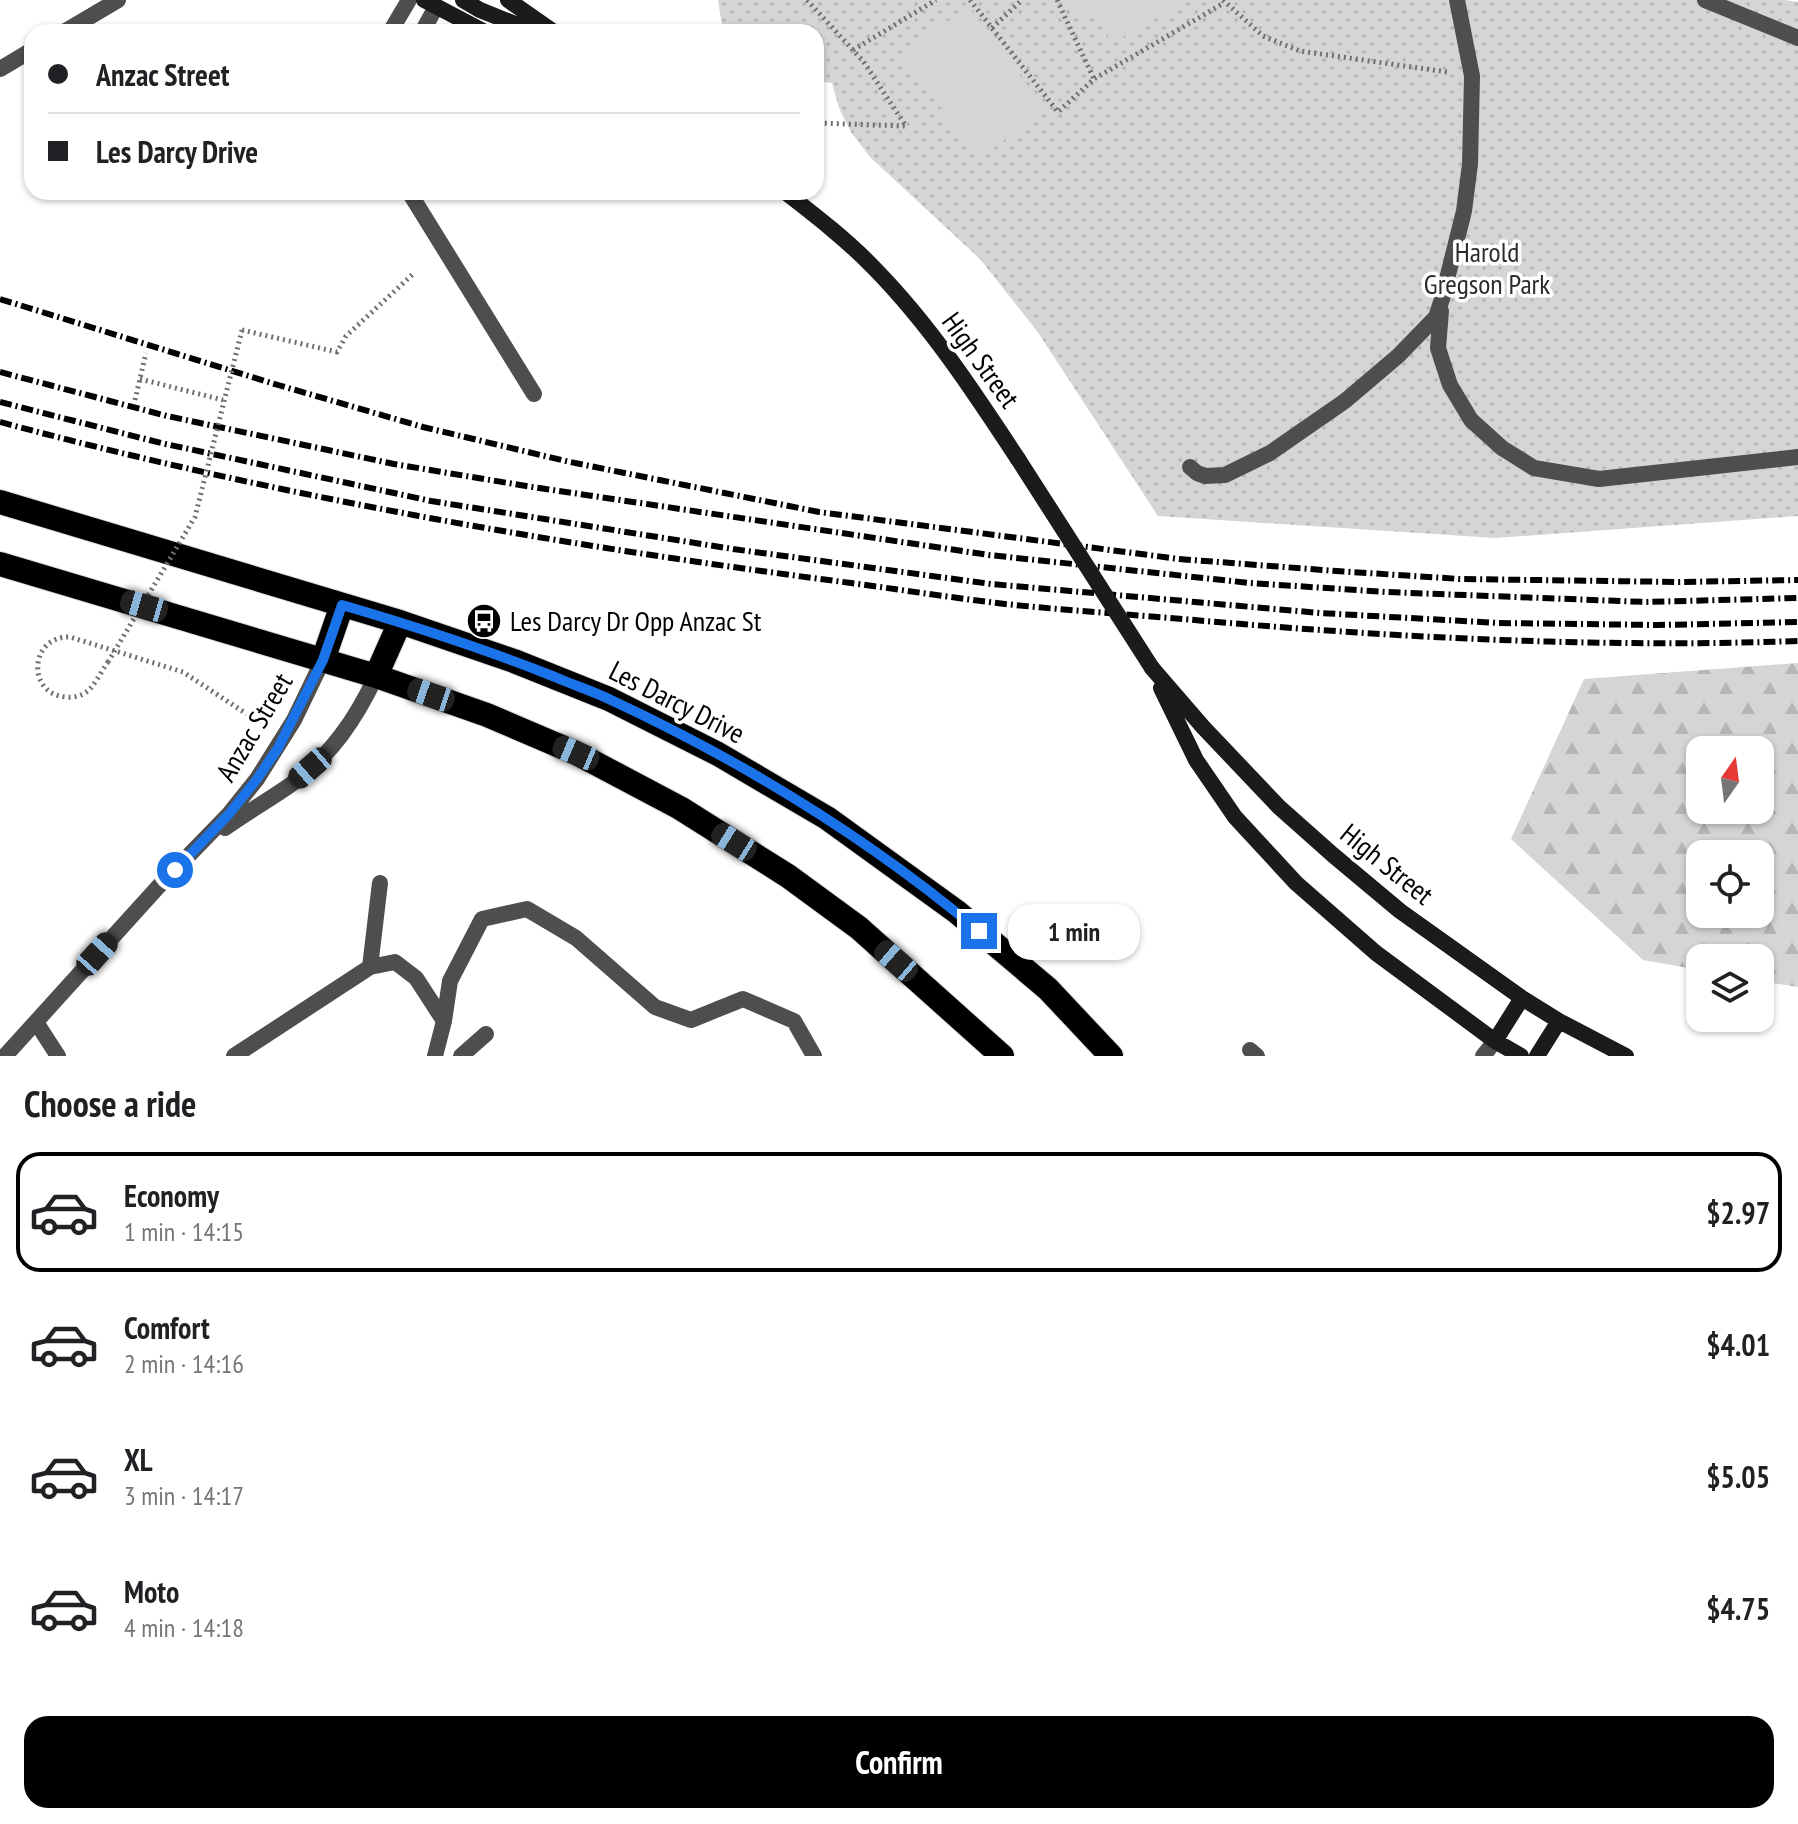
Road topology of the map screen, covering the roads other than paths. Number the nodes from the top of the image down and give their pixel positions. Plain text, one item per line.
1 (118, 0) edge
2 (409, 0) edge
3 (463, 0) edge
4 (508, 0) edge
5 (1457, 0) edge
6 (1705, 0) edge
7 (432, 2) edge
8 (78, 24) edge
9 (395, 24) edge
10 (425, 24) edge
11 (471, 24) edge
12 (515, 24) edge
13 (542, 24) edge
14 (1798, 38) edge
15 (24, 55) edge
16 (0, 69) edge
17 (414, 200) edge
18 (795, 200) edge
19 (1442, 299) junction
20 (534, 394) dead end
21 (1798, 457) edge
22 (1190, 467) dead end
23 (0, 502) edge
24 (0, 564) edge
25 (342, 605) junction
26 (400, 622) junction
27 (323, 660) junction
28 (1152, 668) junction
29 (376, 676) junction
30 (192, 853) junction
31 (380, 883) dead end
32 (370, 967) junction
33 (1522, 998) junction
34 (444, 1021) junction
35 (1559, 1021) junction
36 (36, 1022) junction
37 (486, 1034) dead end
38 (1495, 1041) junction
39 (5, 1056) edge
40 (58, 1056) edge
41 (234, 1056) edge
42 (435, 1056) edge
43 (461, 1056) edge
44 (814, 1056) edge
45 (1002, 1056) edge
46 (1111, 1056) edge
47 (1483, 1056) edge
48 (1521, 1056) edge
49 (1537, 1056) edge
50 (1626, 1056) edge

1 - 8 street
2 - 9 street
3 - 12 main road
4 - 13 main road
5 - 19 street
6 - 14 street
7 - 10 street
7 - 11 main road
15 - 16 street
17 - 20 street
18 - 28 main road, High Street, bridge
19 - 21 street
19 - 22 street
23 - 25 highway, Les Darcy Drive
24 - 27 highway
25 - 26 highway, Les Darcy Drive
25 - 27 highway
26 - 29 highway
26 - 46 highway, Les Darcy Drive
27 - 29 highway
27 - 30 street, Anzac Street
28 - 33 main road, High Street
28 - 38 main road, High Street
29 - 30 street, Anzac Street
29 - 45 highway
30 - 36 street, Anzac Street
31 - 32 street
32 - 34 street
32 - 41 street
33 - 35 main road, High Street
33 - 38 main road
34 - 42 street
34 - 44 street
35 - 49 main road
35 - 50 main road, High Street
36 - 39 street, Anzac Street
36 - 40 street
37 - 43 street
38 - 47 street
38 - 48 main road, High Street

